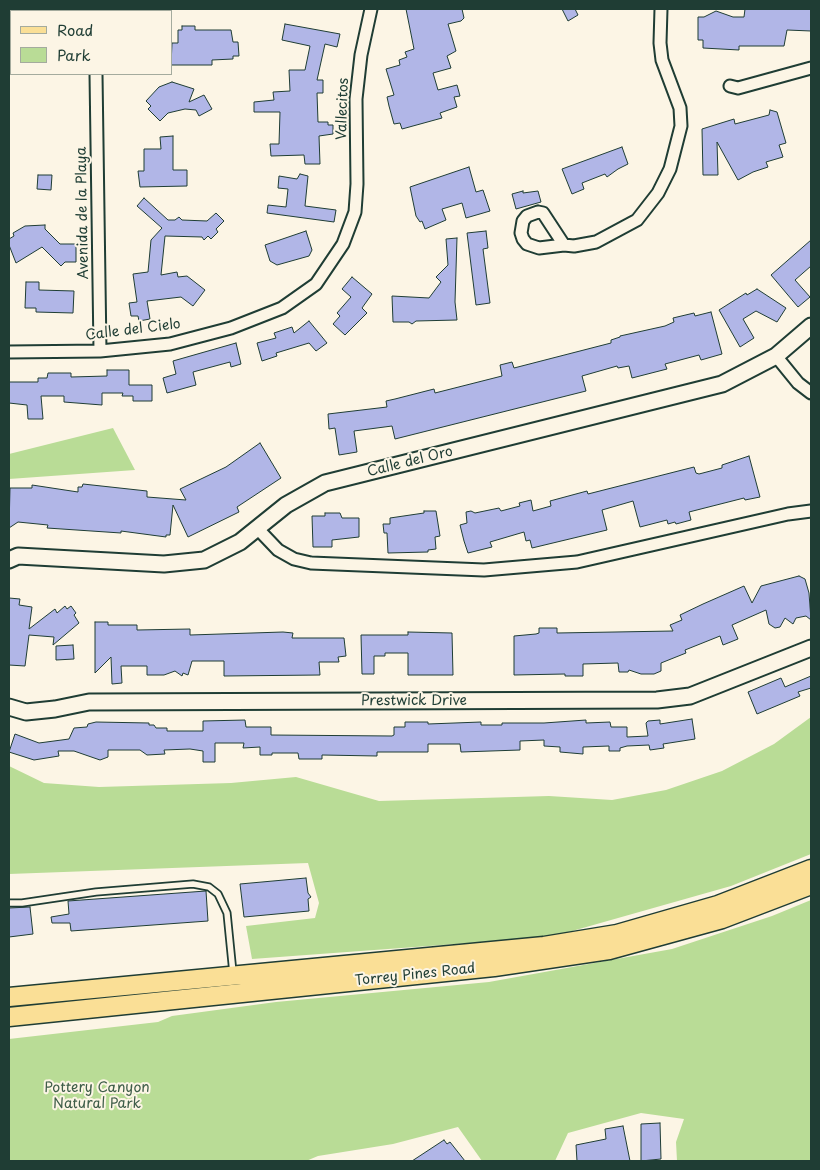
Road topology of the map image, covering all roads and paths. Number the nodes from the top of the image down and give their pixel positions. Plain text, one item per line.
1 (371, 9) edge
2 (662, 9) edge
3 (811, 68) edge
4 (96, 75) edge
5 (730, 86) dead end
6 (355, 212) joint
7 (564, 245) dead end
8 (811, 326) edge
9 (100, 351) junction
10 (9, 352) edge
11 (776, 356) junction
12 (811, 393) edge
13 (811, 511) edge
14 (257, 528) junction
15 (9, 560) edge
16 (811, 648) edge
17 (9, 707) edge
18 (811, 869) edge
19 (811, 885) edge
20 (9, 903) edge
21 (233, 975) junction
22 (9, 997) edge
23 (9, 1017) edge

1 - 6 street, Vallecitos
2 - 7 street
3 - 5 street
4 - 9 street, Avenida de la Playa
6 - 9 street, Calle del Cielo
8 - 11 street, Calle del Oro
9 - 10 street, Calle del Cielo
11 - 12 street
11 - 14 street, Calle del Oro
13 - 14 street
14 - 15 street, Calle del Oro
16 - 17 street, Prestwick Drive
18 - 21 main road, Torrey Pines Road
19 - 23 main road, Torrey Pines Road
20 - 21 lane
21 - 22 main road, Torrey Pines Road

